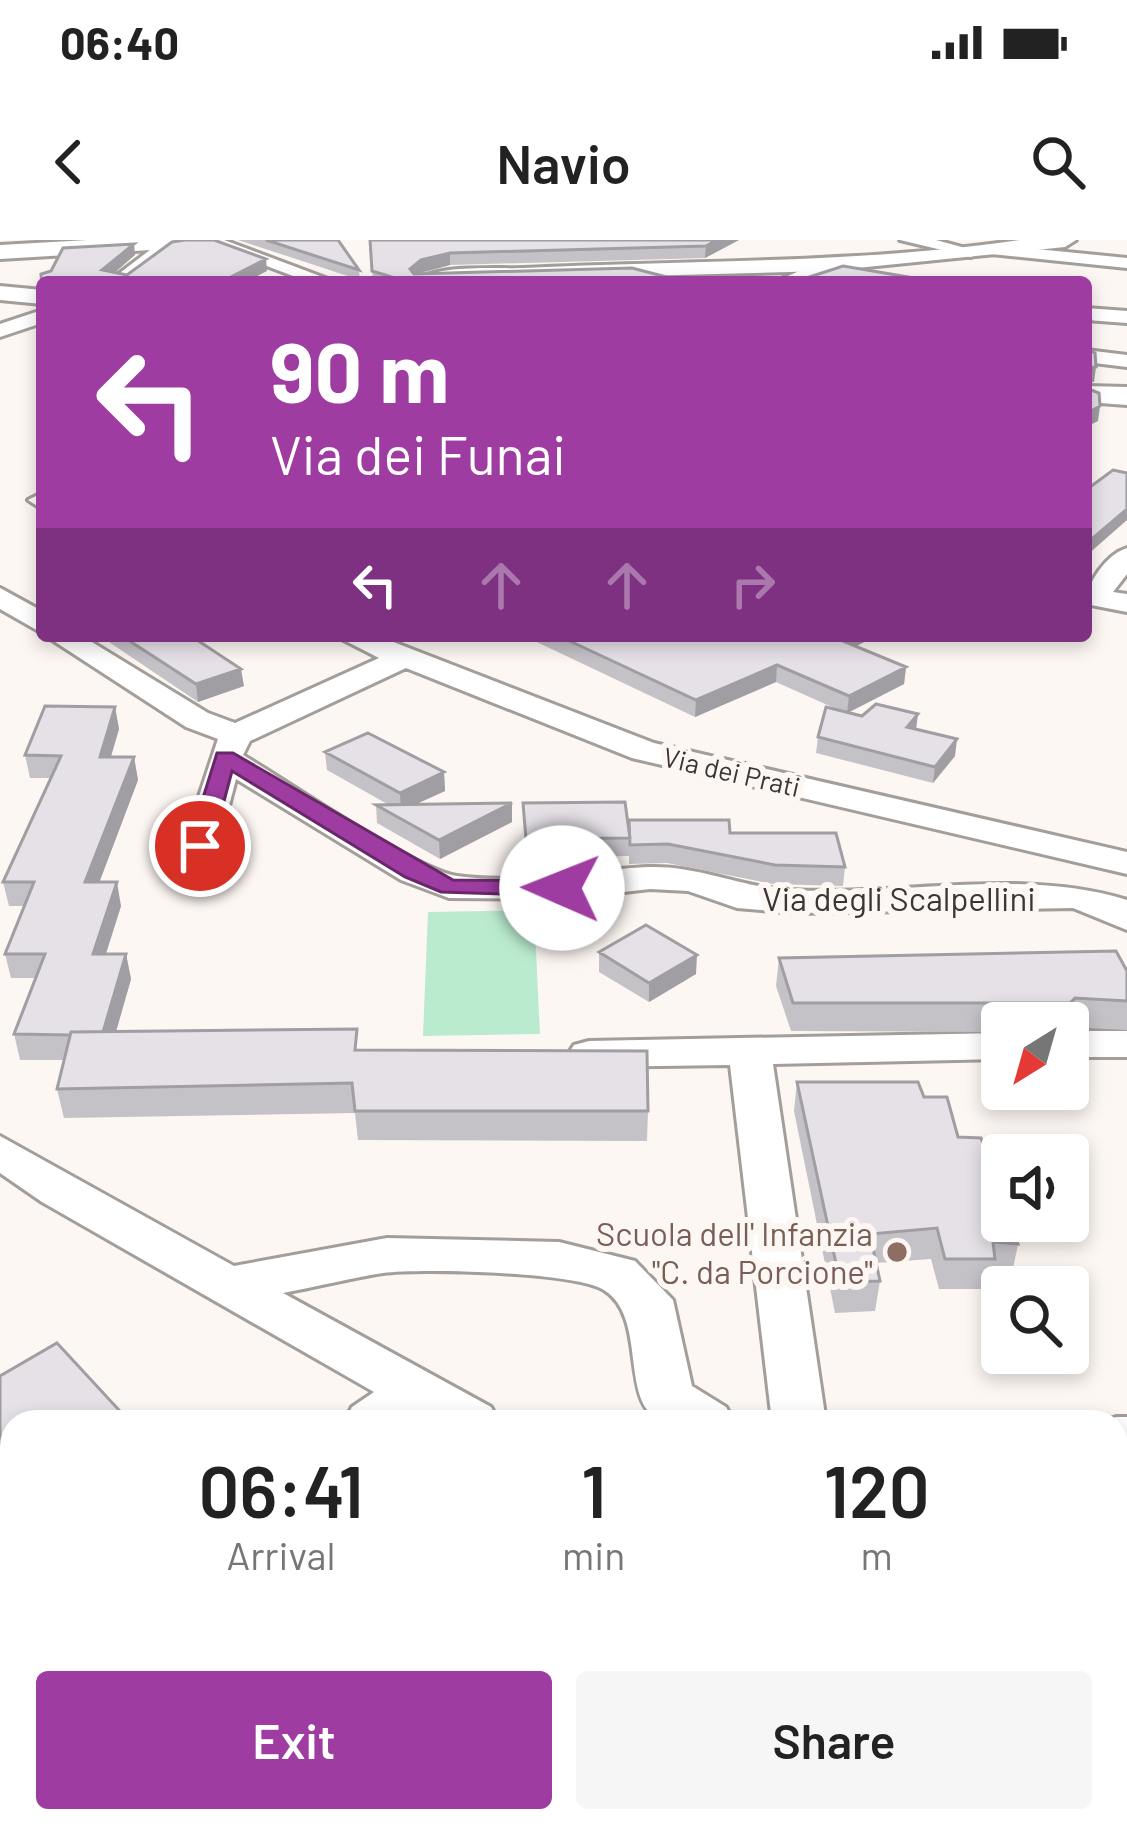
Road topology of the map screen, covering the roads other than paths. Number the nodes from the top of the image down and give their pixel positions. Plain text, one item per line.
1 (204, 240) edge
2 (909, 240) edge
3 (1065, 240) edge
4 (164, 242) edge
5 (997, 250) junction
6 (0, 252) edge
7 (971, 252) junction
8 (1127, 262) edge
9 (829, 265) junction
10 (632, 269) junction
11 (124, 276) edge
12 (309, 276) edge
13 (522, 276) edge
14 (652, 276) edge
15 (799, 276) edge
16 (886, 276) edge
17 (0, 293) edge
18 (36, 296) edge
19 (1092, 314) edge
20 (1127, 317) edge
21 (36, 318) edge
22 (0, 331) edge
23 (1092, 357) edge
24 (1127, 361) edge
25 (1092, 394) edge
26 (1127, 396) edge
27 (1127, 556) edge
28 (0, 596) edge
29 (1127, 603) edge
30 (36, 620) edge
31 (71, 642) edge
32 (364, 642) edge
33 (403, 658) junction
34 (230, 747) junction
35 (1127, 862) edge
36 (191, 878) dead end
37 (1127, 918) edge
38 (1089, 1044) edge
39 (1127, 1044) edge
40 (981, 1047) edge
41 (542, 1054) edge
42 (749, 1054) junction
43 (0, 1151) edge
44 (227, 1286) junction
45 (417, 1391) junction
46 (389, 1410) edge
47 (451, 1410) edge
48 (688, 1410) edge
49 (797, 1410) edge

1 - 4 street
1 - 12 street
2 - 7 street
3 - 5 street
4 - 6 street
4 - 11 street
5 - 7 street
5 - 8 street
7 - 9 street
9 - 10 street
9 - 15 street
9 - 16 street
10 - 13 street
10 - 14 street
17 - 18 street
19 - 20 street
21 - 22 street
23 - 24 street
25 - 26 street
27 - 29 street
28 - 30 street
31 - 34 street, Via degli Scalpellini
32 - 33 street, Via dei Prati
33 - 34 street
33 - 35 street, Via dei Prati
34 - 36 street
34 - 37 street, Via degli Scalpellini
38 - 39 street
40 - 42 street
41 - 42 street
42 - 49 street
43 - 44 street
44 - 45 street
44 - 48 street
45 - 46 street
45 - 47 street

